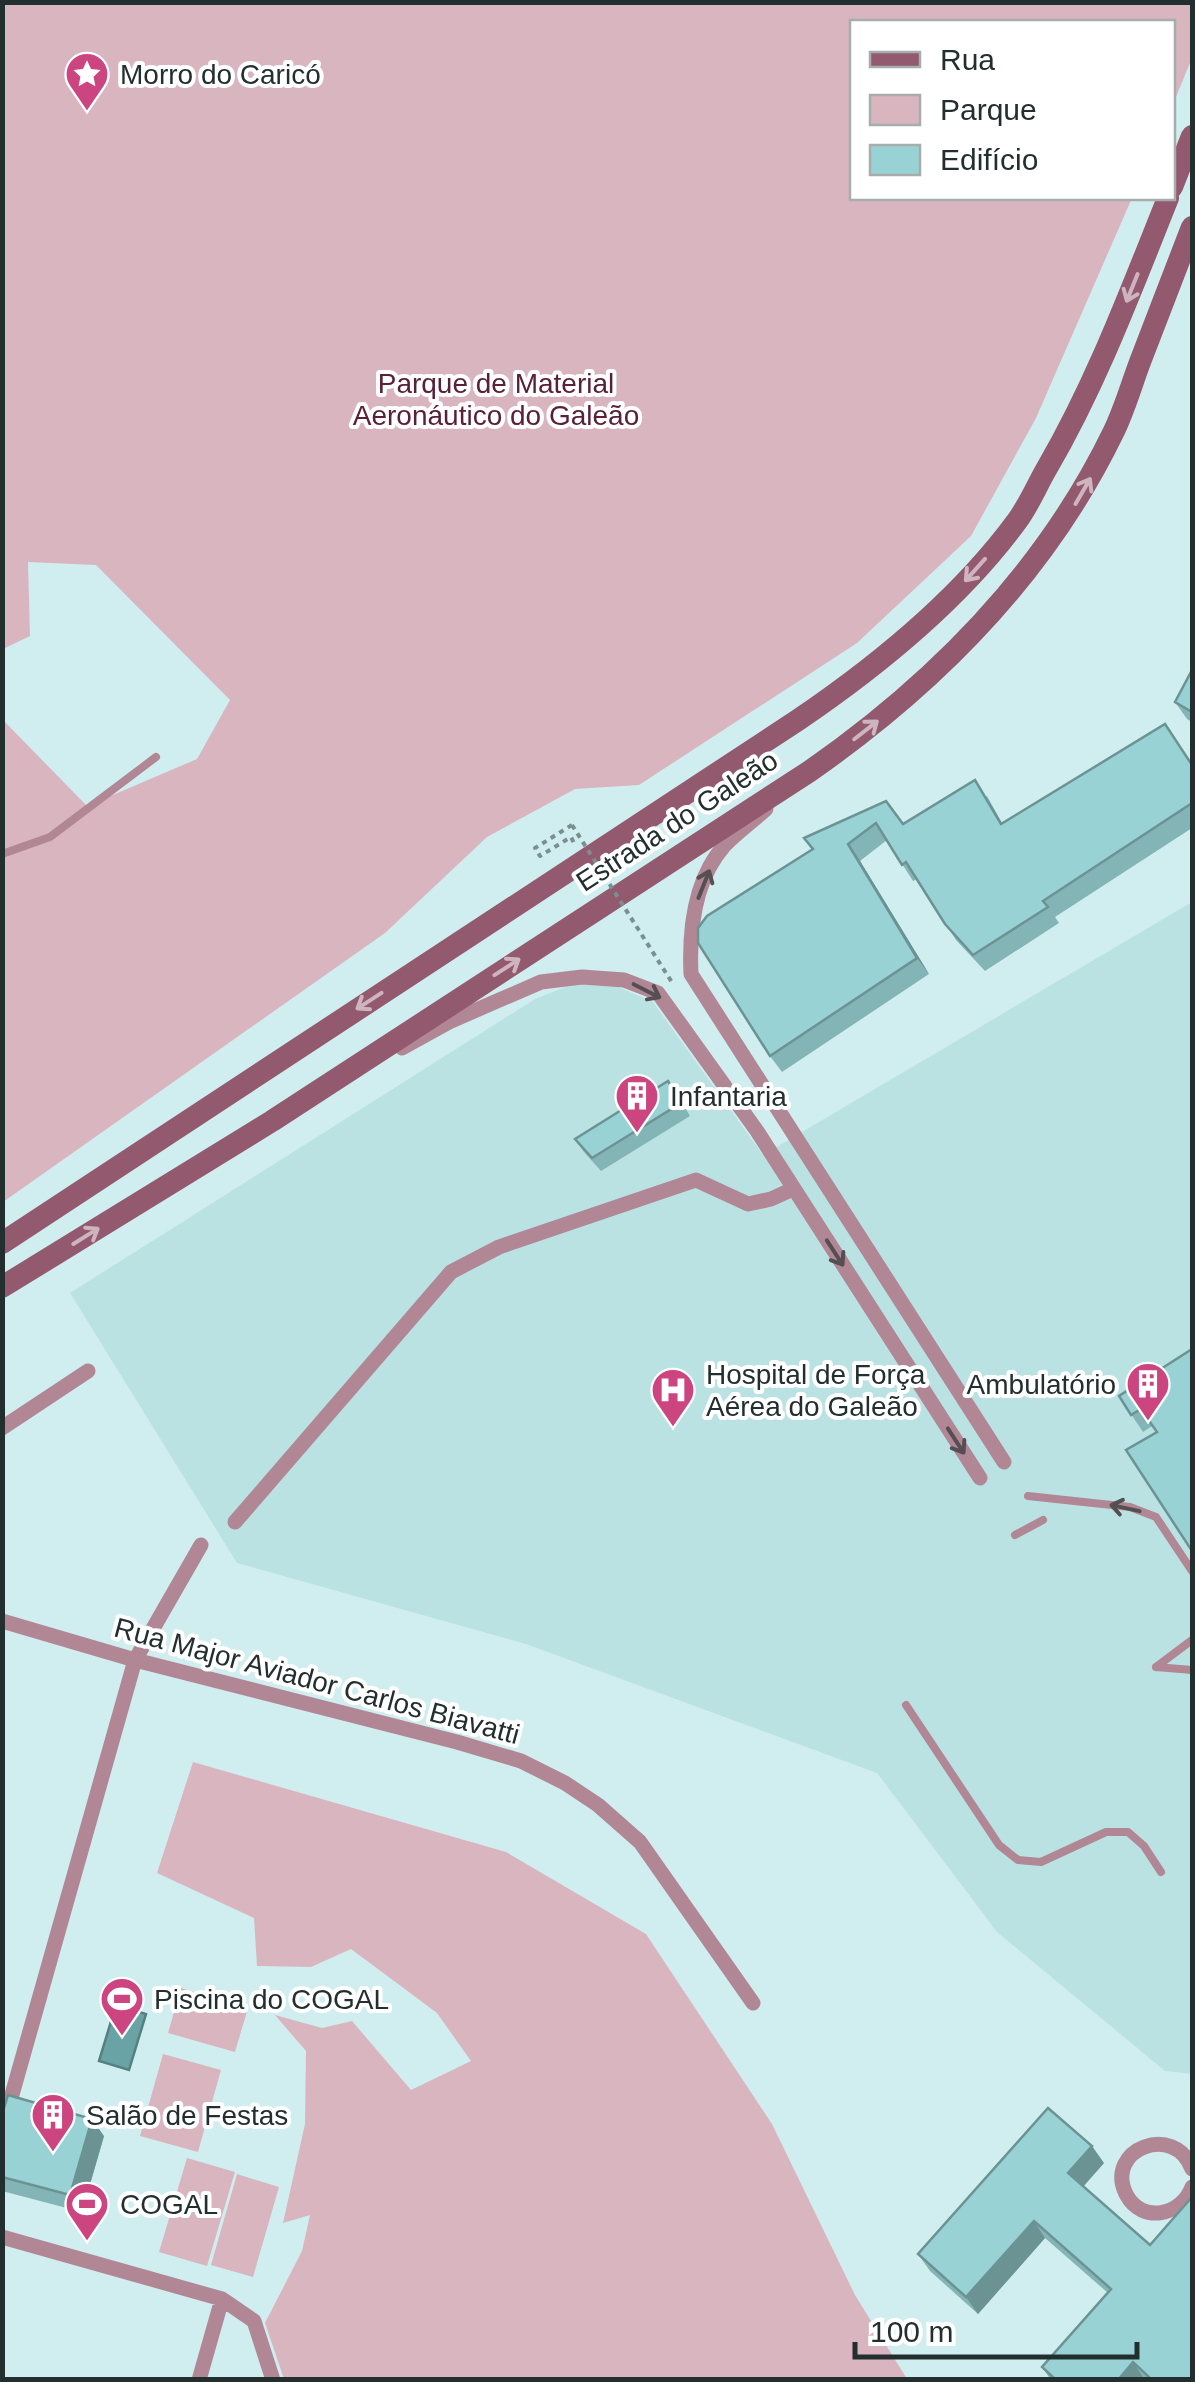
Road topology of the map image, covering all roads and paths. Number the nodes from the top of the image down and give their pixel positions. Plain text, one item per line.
1 (1192, 136) edge
2 (1175, 178) edge
3 (1167, 200) edge
4 (1192, 226) edge
5 (156, 757) dead end
6 (810, 771) junction
7 (570, 837) dead end
8 (2, 854) edge
9 (674, 984) dead end
10 (272, 1121) junction
11 (794, 1189) junction
12 (2, 1243) edge
13 (2, 1287) edge
14 (88, 1371) dead end
15 (2, 1428) edge
16 (1004, 1462) dead end
17 (980, 1478) dead end
18 (1028, 1496) dead end
19 (1043, 1520) dead end
20 (235, 1522) dead end
21 (1014, 1535) dead end
22 (200, 1545) dead end
23 (1192, 1571) edge
24 (2, 1620) edge
25 (1192, 1640) edge
26 (135, 1660) junction
27 (1192, 1670) edge
28 (906, 1705) dead end
29 (1161, 1872) dead end
30 (753, 2003) dead end
31 (2, 2130) edge
32 (1192, 2169) edge
33 (1192, 2187) edge
34 (2, 2236) edge
35 (222, 2299) junction
36 (199, 2380) edge
37 (273, 2380) edge

1 - 2 main road
3 -> 12 main road, Estrada do Galeão
6 -> 4 main road, Estrada do Galeão
5 - 8 lane
10 -> 6 main road, Estrada do Galeão
16 -> 6 street
7 - 9 path, bridge
10 -> 11 street
13 -> 10 main road, Estrada do Galeão
11 -> 17 street
11 - 20 street
14 - 15 street
23 -> 18 lane
19 - 21 lane
22 - 26 street
24 - 26 street, Rua Major Aviador Carlos Biavatti
25 - 27 lane
26 - 30 street, Rua Major Aviador Carlos Biavatti
26 - 31 street
28 - 29 lane
32 - 33 street
34 - 35 street
35 - 36 street
35 - 37 street

